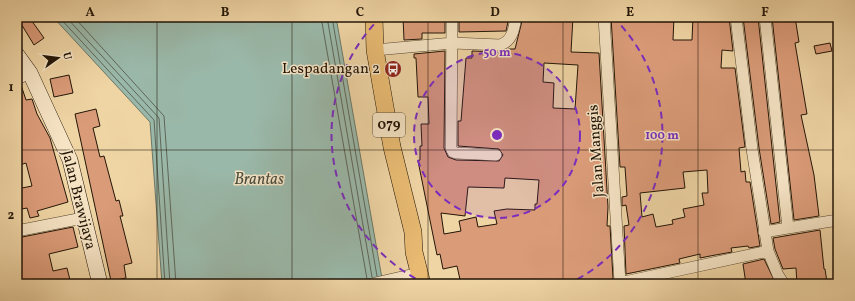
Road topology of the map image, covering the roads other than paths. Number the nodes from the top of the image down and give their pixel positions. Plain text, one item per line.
1 (374, 17) edge
2 (452, 17) edge
3 (516, 17) edge
4 (604, 17) edge
5 (736, 17) edge
6 (765, 17) edge
7 (453, 43) junction
8 (375, 50) junction
9 (17, 55) edge
10 (24, 76) edge
11 (496, 155) dead end
12 (83, 218) junction
13 (838, 220) edge
14 (788, 228) junction
15 (17, 231) edge
16 (764, 232) junction
17 (768, 251) junction
18 (419, 280) edge
19 (618, 283) edge
20 (100, 284) edge
21 (371, 284) edge
22 (784, 284) edge

1 - 8 main road, 079
2 - 7 street
3 - 7 street
4 - 19 street, Jalan Manggis
5 - 16 street
6 - 14 street
7 - 8 street
7 - 11 street
8 - 18 main road, 079
9 - 10 main road, Jalan Brawijaya
10 - 12 main road, Jalan Brawijaya
12 - 15 street
12 - 20 main road, Jalan Brawijaya
13 - 14 street
14 - 16 street
16 - 17 street
17 - 19 street
17 - 22 street
18 - 21 street

